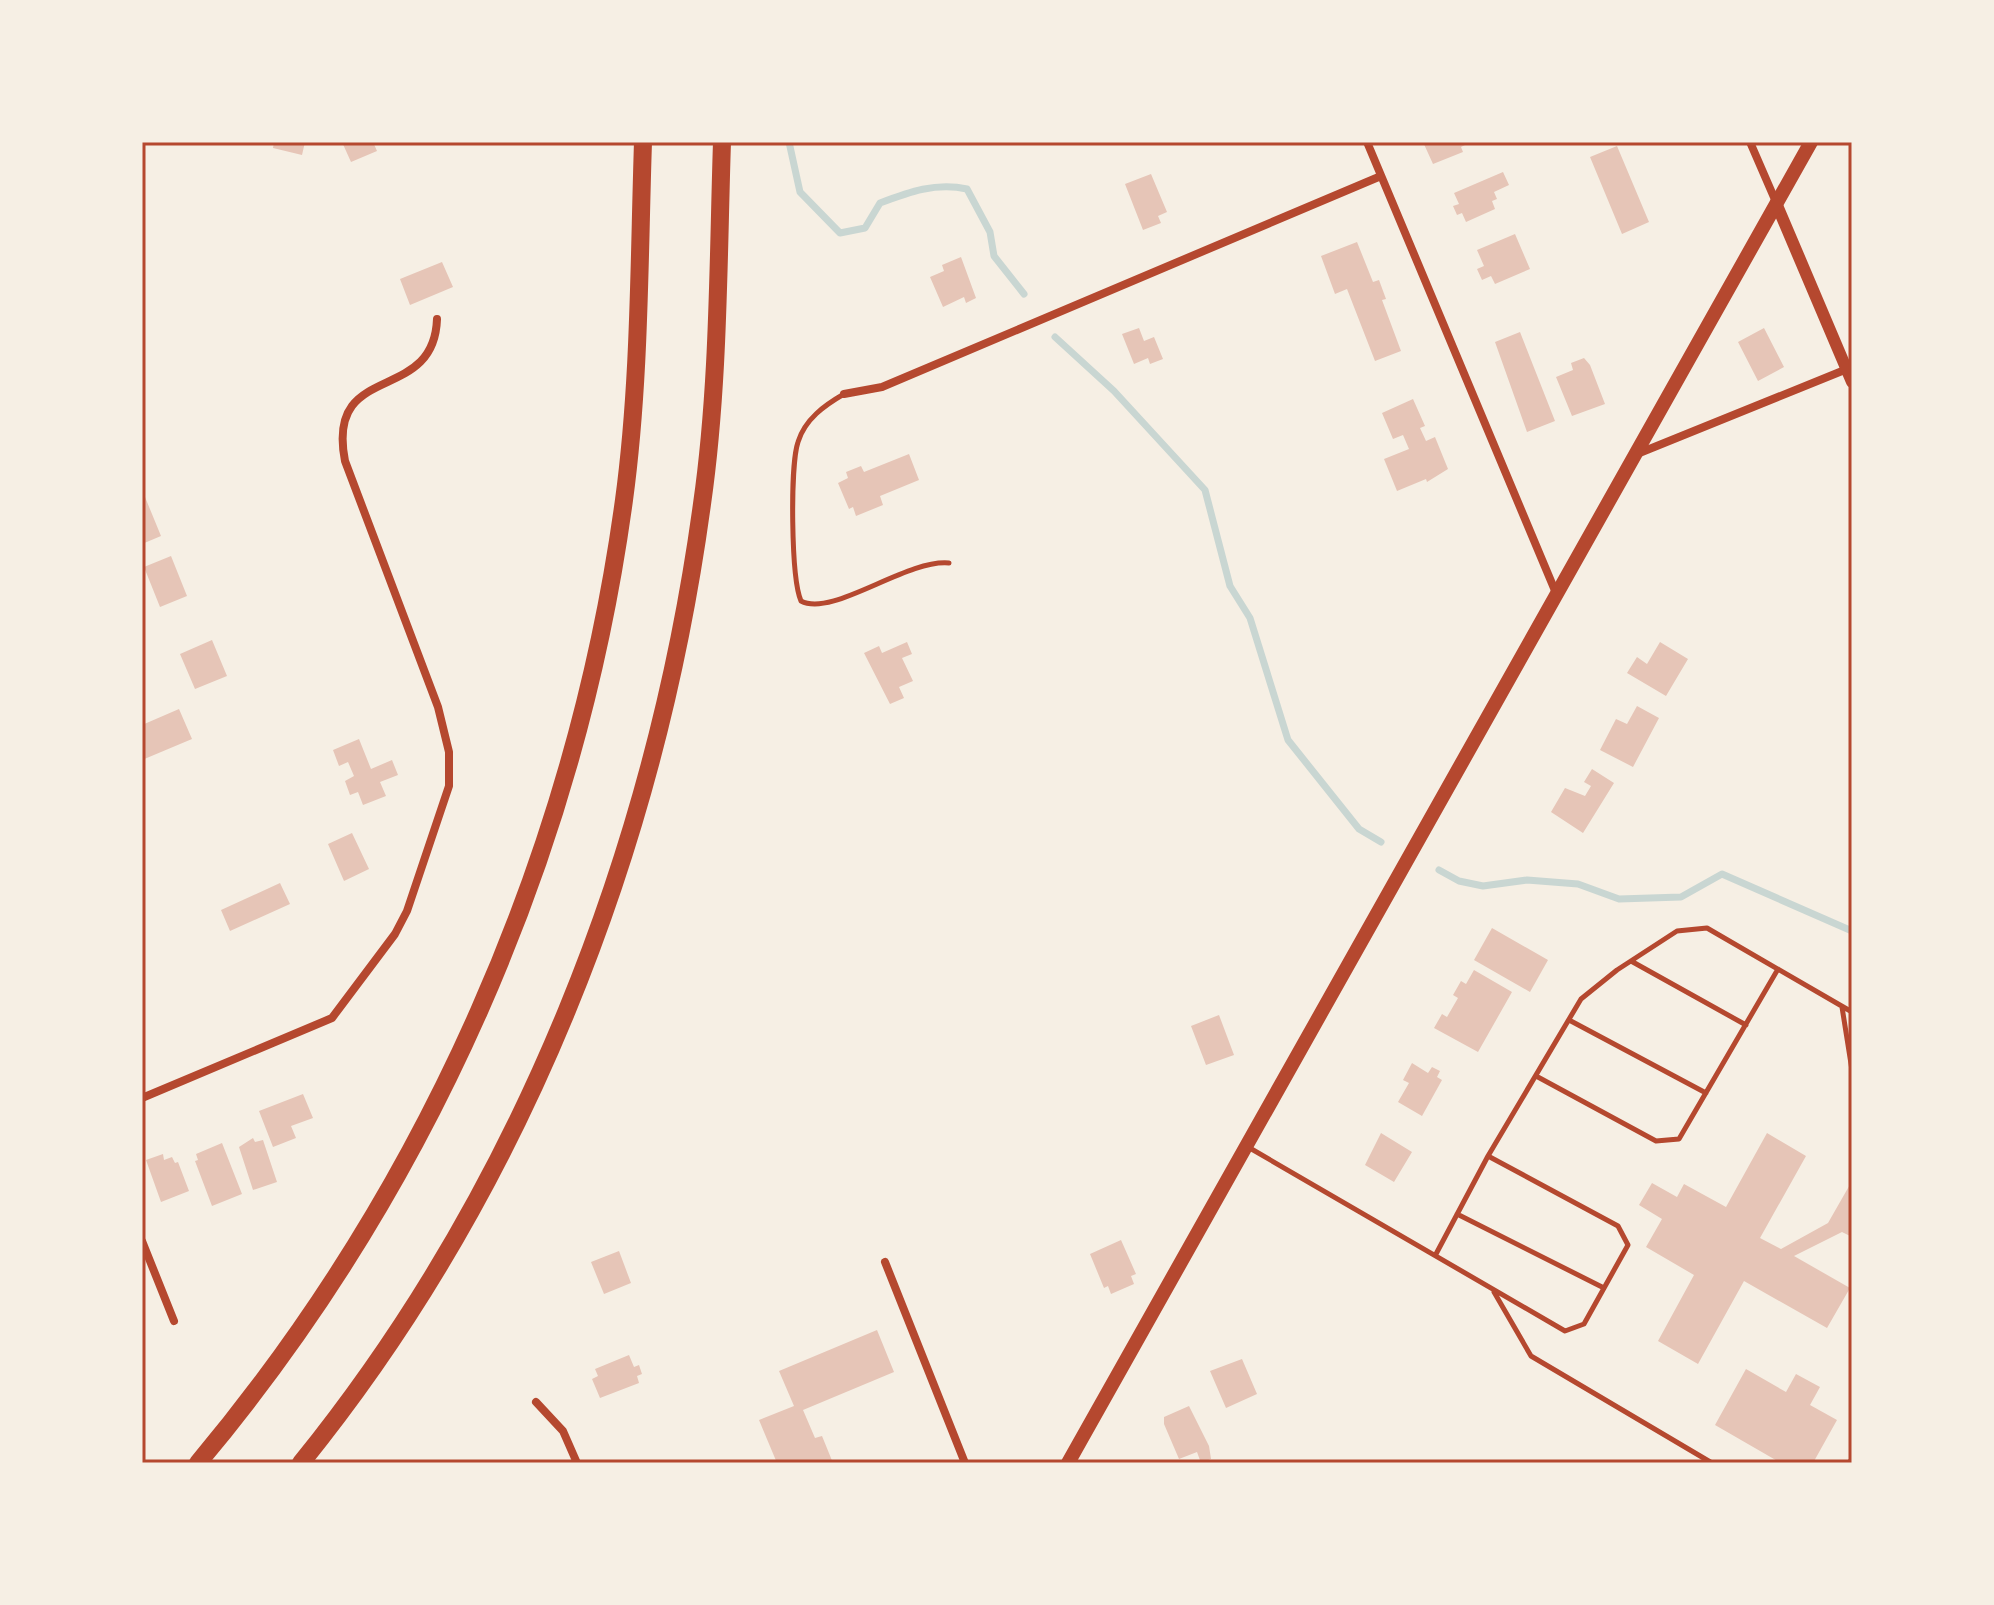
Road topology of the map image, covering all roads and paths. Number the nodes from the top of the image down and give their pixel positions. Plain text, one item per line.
1 (643, 142) edge
2 (722, 142) edge
3 (1367, 142) edge
4 (1750, 142) edge
5 (1811, 142) edge
6 (1381, 176) junction
7 (1776, 203) junction
8 (437, 319) dead end
9 (1849, 368) edge
10 (1852, 382) edge
11 (844, 394) joint
12 (1636, 454) junction
13 (949, 563) dead end
14 (1556, 593) junction
15 (1631, 961) junction
16 (1778, 969) junction
17 (1842, 1006) junction
18 (1852, 1012) edge
19 (1569, 1020) junction
20 (1746, 1025) junction
21 (1852, 1070) edge
22 (1536, 1076) junction
23 (1706, 1093) junction
24 (142, 1098) edge
25 (1247, 1146) junction
26 (1488, 1156) junction
27 (1457, 1214) junction
28 (142, 1241) edge
29 (1436, 1254) junction
30 (885, 1262) dead end
31 (1604, 1288) junction
32 (1494, 1291) junction
33 (174, 1321) dead end
34 (536, 1402) dead end
35 (198, 1463) edge
36 (301, 1463) edge
37 (577, 1463) edge
38 (965, 1463) edge
39 (1068, 1463) edge
40 (1712, 1463) edge

1 - 35 highway
2 - 36 highway
3 - 6 street
4 - 7 street
5 - 7 main road
6 - 11 street
6 - 14 street
7 - 9 street
7 - 12 main road
8 - 24 street
9 - 10 street
9 - 12 street
11 - 13 lane
12 - 14 main road
14 - 25 main road
15 - 16 lane
15 - 19 lane
15 - 20 lane
16 - 17 lane
16 - 20 lane
17 - 18 lane
17 - 21 lane
19 - 22 lane
19 - 23 lane
20 - 23 lane
22 - 23 lane
22 - 26 lane
25 - 29 lane
25 - 39 main road
26 - 27 lane
26 - 31 lane
27 - 29 lane
27 - 31 lane
28 - 33 street
29 - 32 lane
30 - 38 street
31 - 32 lane
32 - 40 lane
34 - 37 street

